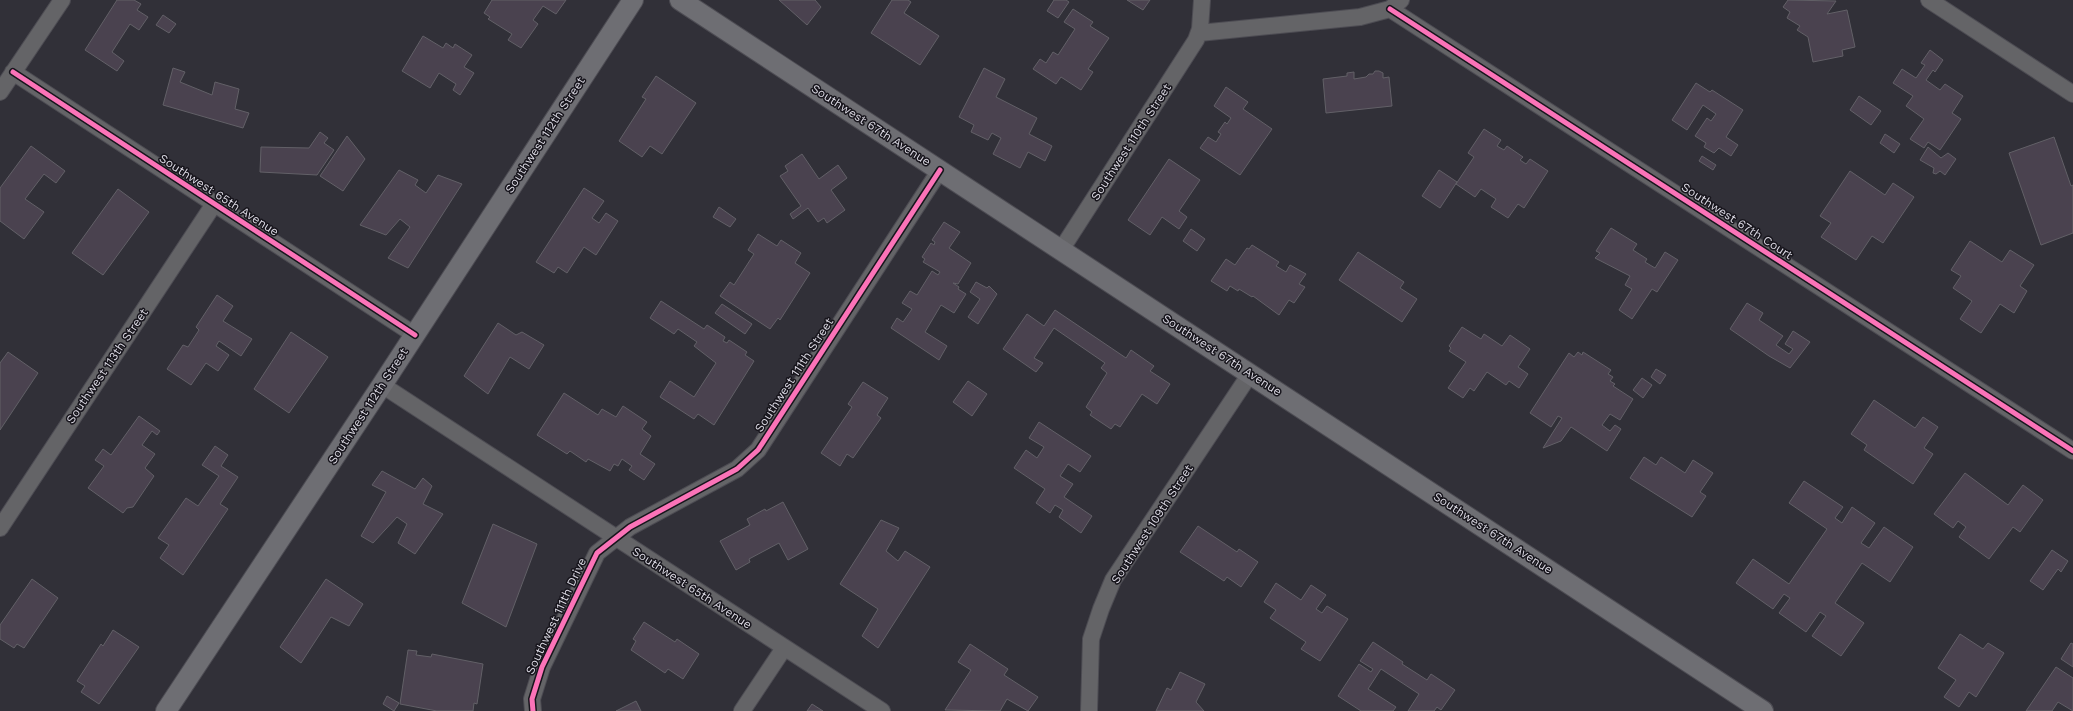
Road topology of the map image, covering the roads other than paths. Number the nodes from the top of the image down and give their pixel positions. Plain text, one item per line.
1 (62, 0) edge
2 (633, 0) edge
3 (680, 0) edge
4 (1202, 0) edge
5 (1929, 0) edge
6 (1396, 4) edge
7 (1199, 33) junction
8 (13, 72) junction
9 (0, 92) edge
10 (2073, 94) edge
11 (940, 170) junction
12 (214, 204) junction
13 (1061, 250) junction
14 (415, 335) junction
15 (1250, 374) junction
16 (382, 385) junction
17 (2073, 451) edge
18 (0, 528) edge
19 (615, 538) junction
20 (784, 648) junction
21 (166, 711) edge
22 (533, 711) edge
23 (742, 711) edge
24 (882, 711) edge
25 (1089, 711) edge
26 (1763, 711) edge

1 - 8 street
2 - 14 main road, Southwest 112th Street
3 - 11 main road, Southwest 67th Avenue
4 - 7 street
5 - 10 street
6 - 7 street
6 - 17 street, Southwest 67th Court
7 - 13 street, Southwest 110th Street
8 - 9 street
8 - 12 street, Southwest 65th Avenue
11 - 13 main road, Southwest 67th Avenue
11 - 19 street, Southwest 111th Street
12 - 14 street, Southwest 65th Avenue
12 - 18 street, Southwest 113th Street
13 - 15 main road, Southwest 67th Avenue
14 - 16 main road, Southwest 112th Street
15 - 25 street, Southwest 109th Street
15 - 26 main road, Southwest 67th Avenue
16 - 19 street, Southwest 65th Avenue
16 - 21 main road, Southwest 112th Street
19 - 20 street, Southwest 65th Avenue
19 - 22 street, Southwest 111th Drive
20 - 23 street
20 - 24 street, Southwest 65th Avenue

